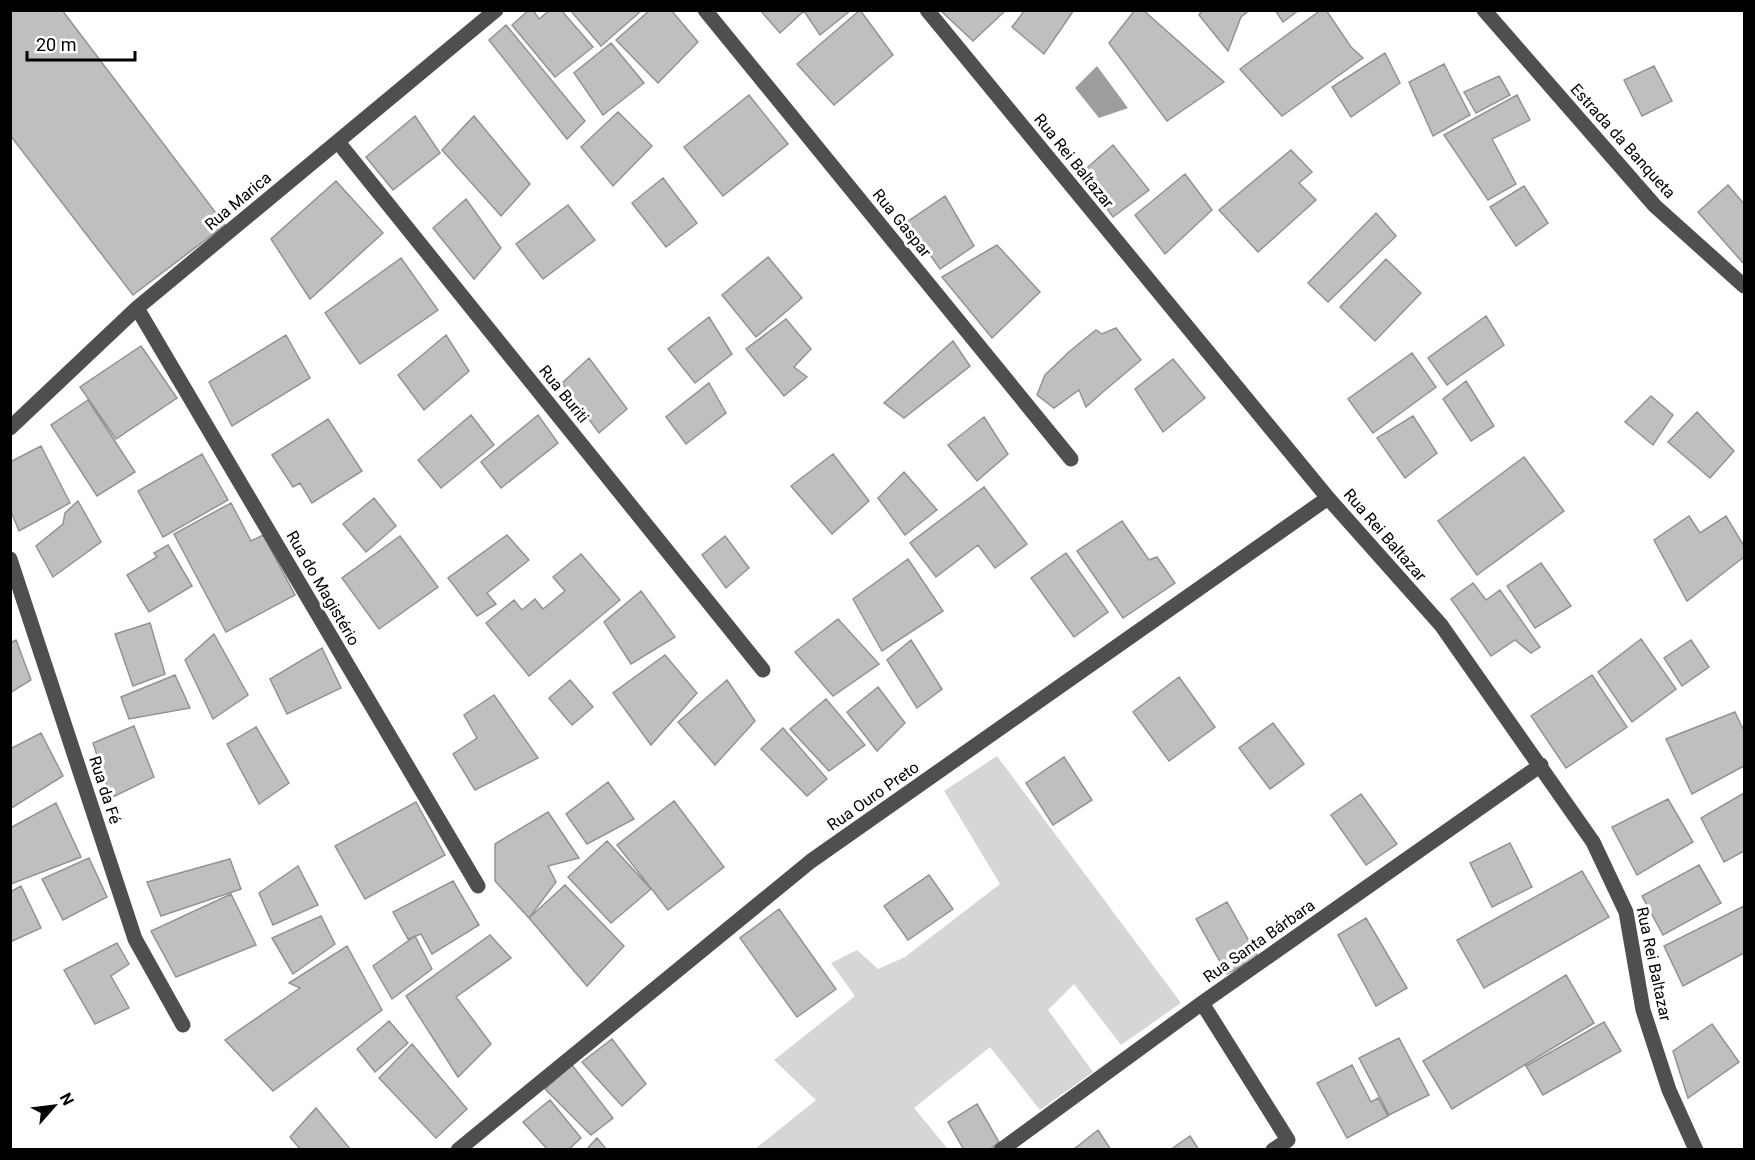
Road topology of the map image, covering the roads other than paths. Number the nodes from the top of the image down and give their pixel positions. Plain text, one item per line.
1 (496, 10) edge
2 (705, 10) edge
3 (927, 10) edge
4 (1484, 10) edge
5 (338, 142) junction
6 (1744, 286) edge
7 (137, 308) junction
8 (10, 428) edge
9 (1071, 459) dead end
10 (1328, 498) junction
11 (10, 559) edge
12 (762, 670) dead end
13 (1541, 765) junction
14 (478, 886) dead end
15 (1202, 1003) junction
16 (183, 1025) dead end
17 (458, 1149) edge
18 (1001, 1149) edge
19 (1273, 1149) edge
20 (1696, 1149) edge

1 - 5 street, Rua Marica
2 - 9 street, Rua Gaspar
3 - 10 street, Rua Rei Baltazar
4 - 6 street, Estrada da Banqueta
5 - 7 street, Rua Marica
5 - 12 street, Rua Buriti
7 - 8 street, Rua Marica
7 - 14 street, Rua do Magistério
10 - 13 street, Rua Rei Baltazar
10 - 17 street, Rua Ouro Preto
11 - 16 street, Rua da Fé
13 - 15 street, Rua Santa Bárbara
13 - 20 street, Rua Rei Baltazar
15 - 18 street, Rua Santa Bárbara
15 - 19 street

